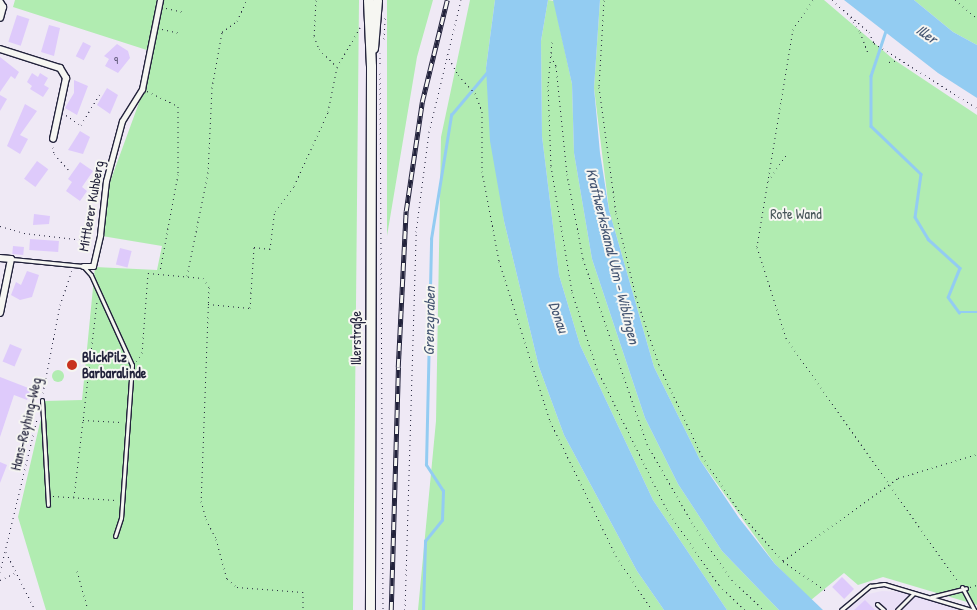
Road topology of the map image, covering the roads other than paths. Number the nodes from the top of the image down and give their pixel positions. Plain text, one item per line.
1 (368, 0) edge
2 (378, 1) edge
3 (0, 2) edge
4 (159, 3) edge
5 (0, 18) edge
6 (0, 49) edge
7 (371, 66) junction
8 (53, 139) road end
9 (0, 258) edge
10 (11, 259) junction
11 (83, 266) junction
12 (0, 313) edge
13 (42, 400) road end
14 (48, 504) dead end
15 (115, 536) dead end
16 (962, 587) junction
17 (966, 588) dead end
18 (915, 592) junction
19 (932, 596) junction
20 (877, 604) dead end
21 (370, 610) edge
22 (841, 610) edge
23 (884, 610) edge
24 (897, 610) edge
25 (972, 610) edge

1 - 7 main road, Illerstraße
2 - 7 main road, Illerstraße
3 - 5 street
4 - 11 street, Mittlerer Kuhberg
6 - 8 street
7 - 21 main road, Illerstraße
9 - 10 street
10 - 11 lane
10 - 12 street
11 - 15 lane
13 - 14 lane
16 - 17 lane
16 - 19 lane
16 - 25 lane
18 - 19 lane
18 - 22 lane
18 - 24 lane
19 - 25 lane
20 - 23 lane

